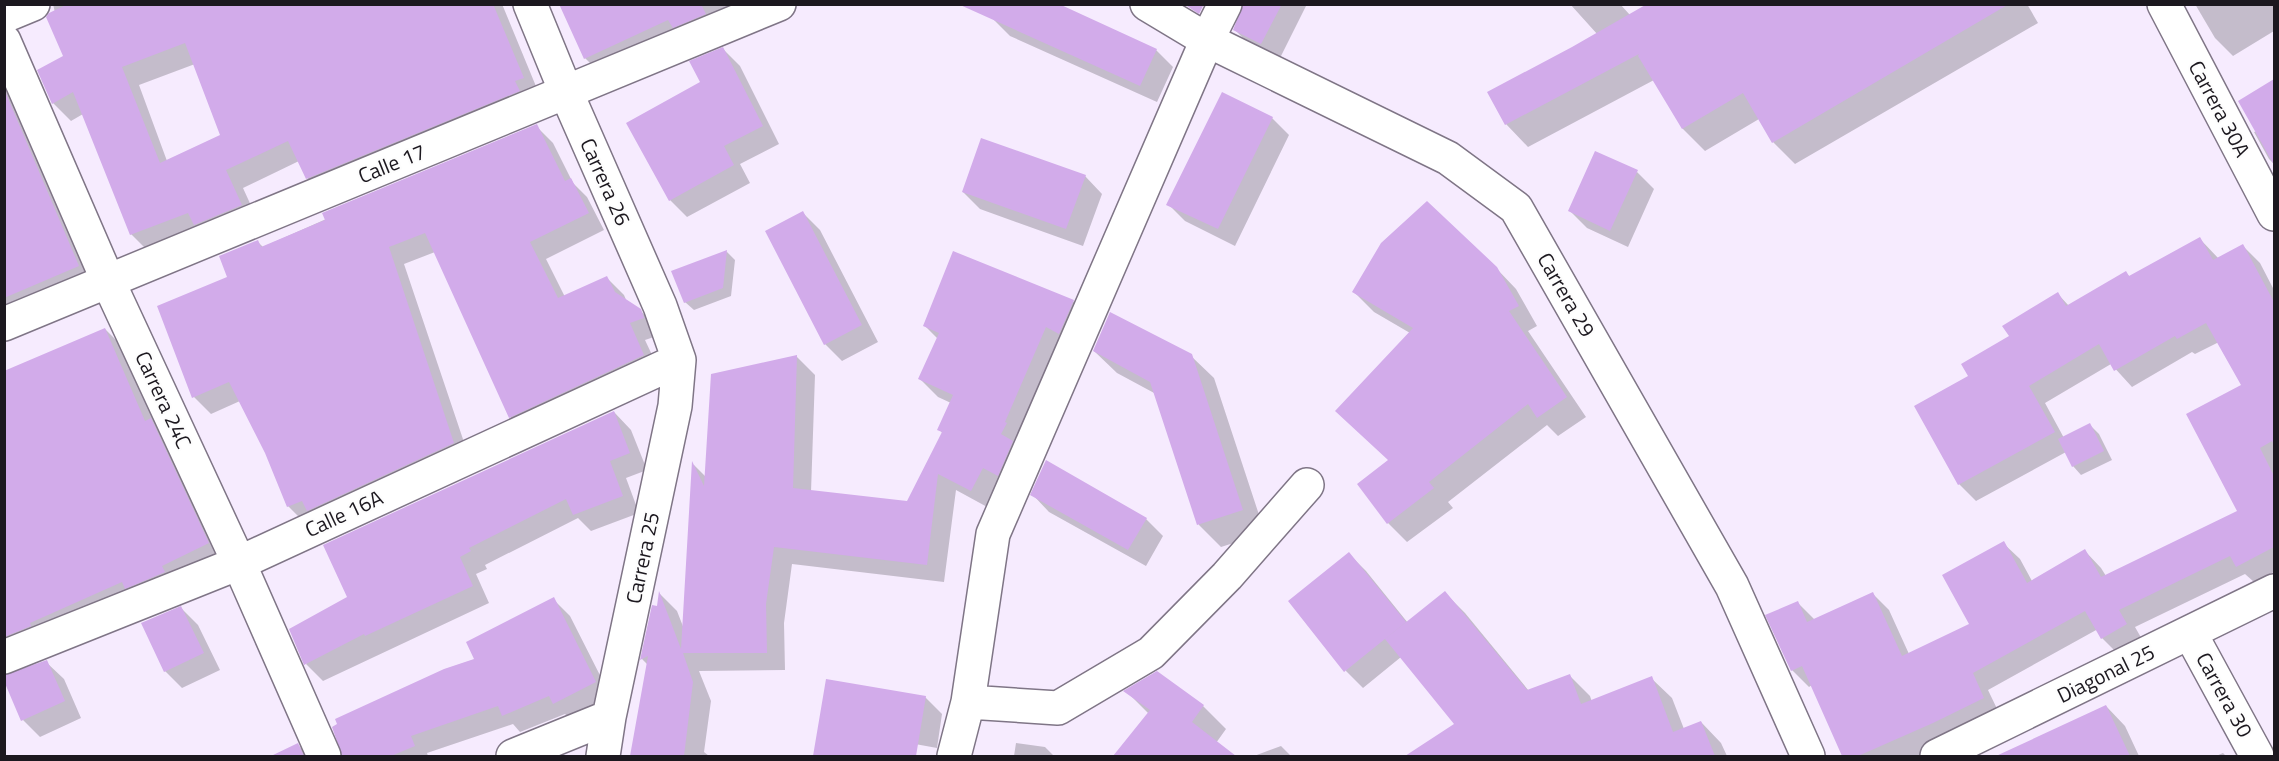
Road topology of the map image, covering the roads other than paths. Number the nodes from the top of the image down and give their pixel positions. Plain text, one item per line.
1 (33, 4) edge
2 (530, 4) edge
3 (779, 4) edge
4 (1147, 4) edge
5 (1225, 4) edge
6 (2164, 4) edge
7 (4, 16) edge
8 (1207, 40) junction
9 (4, 42) edge
10 (566, 92) junction
11 (2274, 214) edge
12 (108, 281) junction
13 (4, 324) edge
14 (679, 360) junction
15 (1307, 485) dead end
16 (239, 563) junction
17 (2274, 591) edge
18 (2190, 633) junction
19 (4, 657) edge
20 (968, 702) junction
21 (609, 717) junction
22 (324, 756) edge
23 (513, 756) edge
24 (603, 756) edge
25 (954, 756) edge
26 (1808, 756) edge
27 (1937, 756) edge
28 (2257, 756) edge

1 - 7 street
2 - 10 street, Carrera 26
3 - 10 street, Calle 17
4 - 8 street, Carrera 29
5 - 8 street
6 - 11 street, Carrera 30A
8 - 20 street
8 - 26 street, Carrera 29
9 - 12 street, Carrera 24C
10 - 12 street, Calle 17
10 - 14 street, Carrera 26
12 - 13 street, Calle 17
12 - 16 street, Carrera 24C
14 - 16 street, Calle 16A
14 - 21 street, Carrera 25
15 - 20 street
16 - 19 street, Calle 16A
16 - 22 street, Carrera 24C
17 - 18 street, Diagonal 25
18 - 27 street, Diagonal 25
18 - 28 street, Carrera 30
20 - 25 street
21 - 23 street
21 - 24 street, Carrera 25

